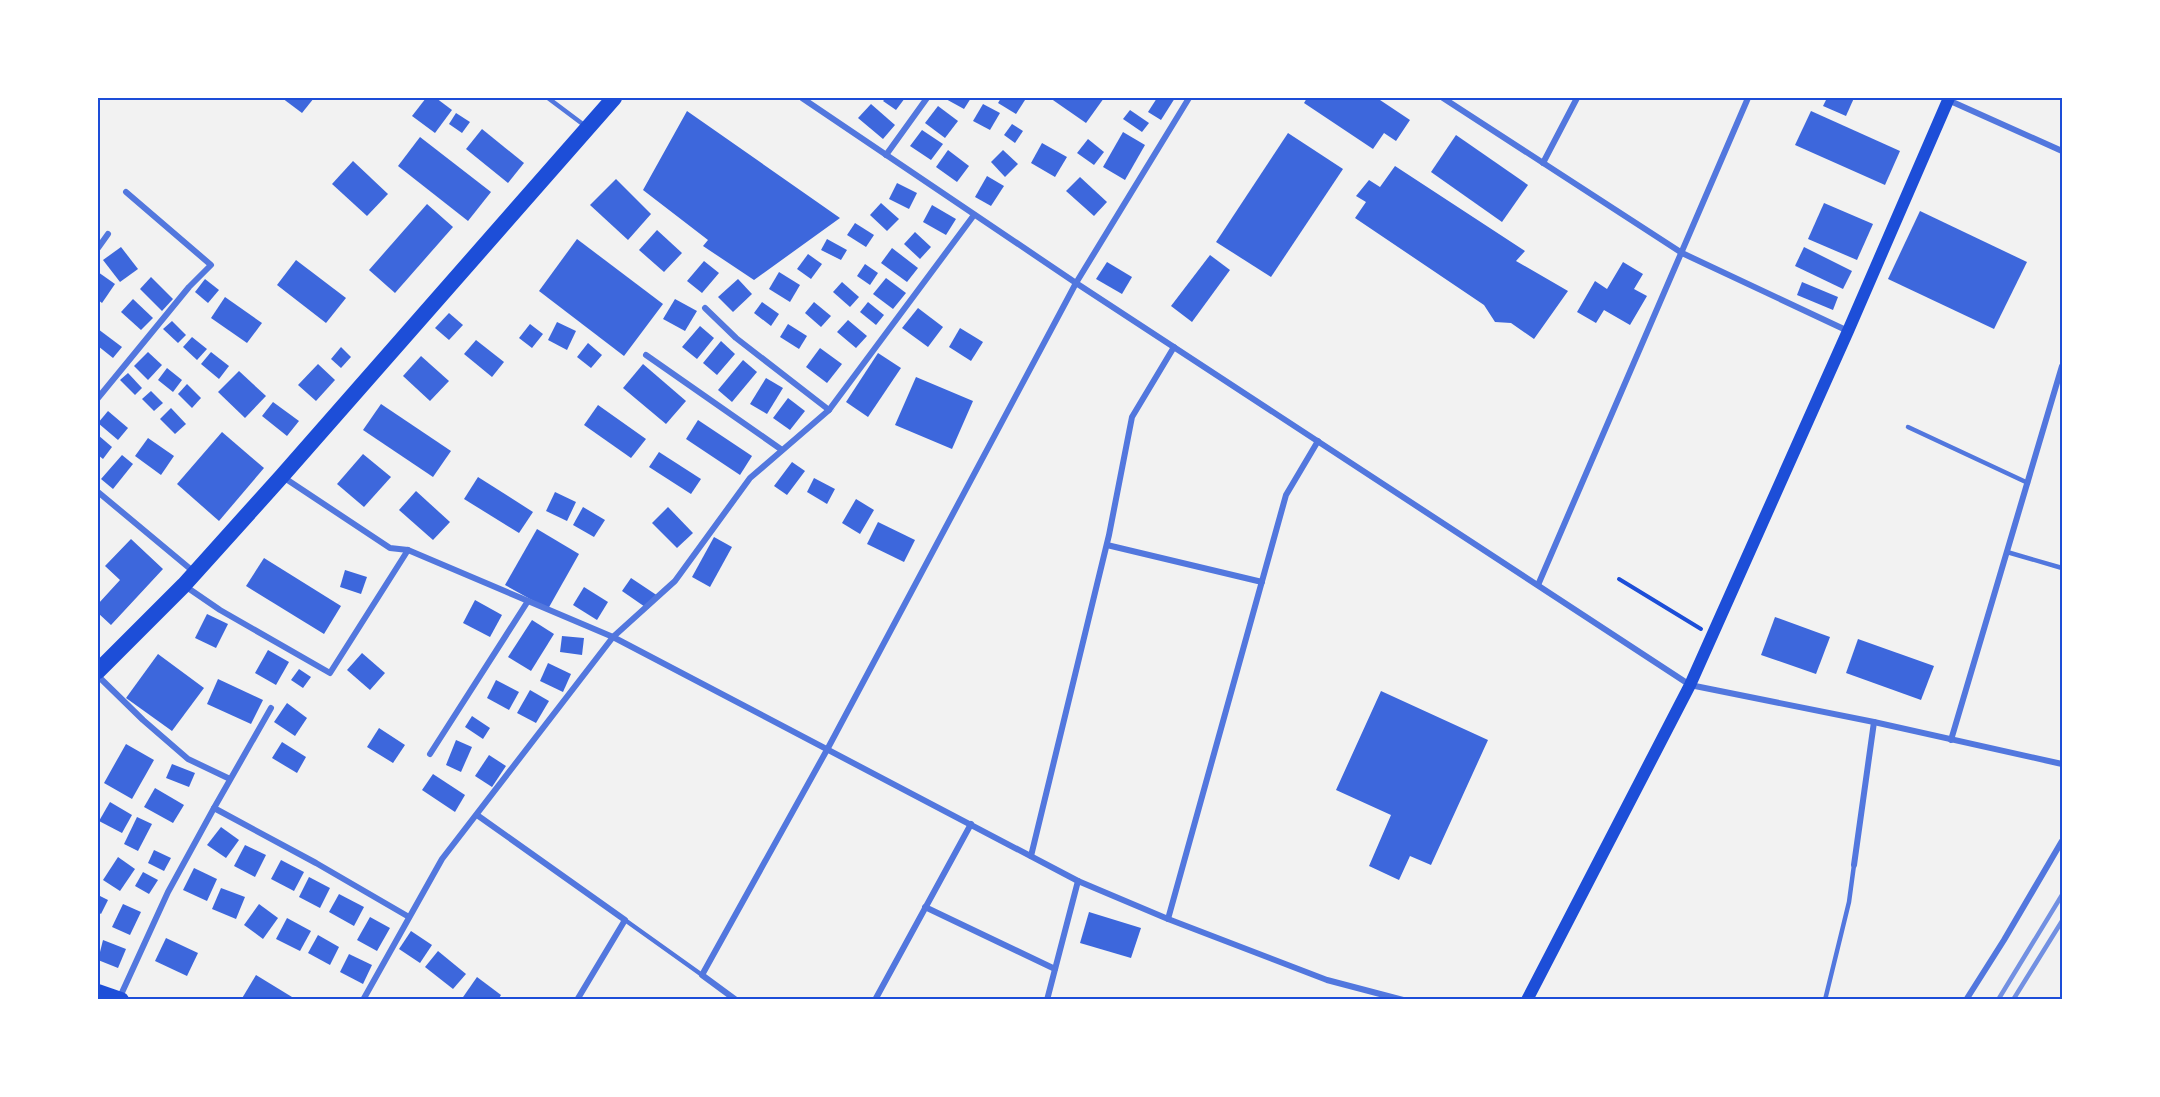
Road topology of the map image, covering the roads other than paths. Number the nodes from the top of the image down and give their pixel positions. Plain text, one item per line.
1 (548, 98) edge
2 (614, 98) edge
3 (802, 98) edge
4 (927, 98) edge
5 (1189, 98) edge
6 (1443, 98) edge
7 (1577, 98) edge
8 (1748, 98) edge
9 (1948, 99) edge
10 (587, 128) junction
11 (2062, 151) edge
12 (886, 154) junction
13 (1543, 163) junction
14 (126, 192) dead end
15 (974, 215) junction
16 (108, 234) dead end
17 (98, 248) edge
18 (1682, 253) junction
19 (1076, 283) junction
20 (705, 308) dead end
21 (1848, 331) junction
22 (1174, 347) junction
23 (646, 355) dead end
24 (2062, 366) edge
25 (98, 398) edge
26 (829, 410) junction
27 (1908, 427) dead end
28 (1318, 441) junction
29 (782, 450) junction
30 (282, 476) junction
31 (2028, 483) junction
32 (98, 492) edge
33 (1107, 545) junction
34 (408, 550) junction
35 (2007, 552) junction
36 (2062, 568) edge
37 (189, 579) junction
38 (1262, 582) junction
39 (1538, 585) junction
40 (528, 601) junction
41 (613, 637) junction
42 (98, 671) edge
43 (98, 676) edge
44 (1690, 685) junction
45 (272, 708) dead end
46 (1874, 722) junction
47 (1951, 740) junction
48 (828, 748) junction
49 (430, 754) dead end
50 (2062, 764) edge
51 (230, 779) junction
52 (214, 808) junction
53 (477, 815) junction
54 (971, 824) junction
55 (2062, 842) edge
56 (1030, 856) junction
57 (1854, 866) joint
58 (1078, 881) junction
59 (925, 908) junction
60 (409, 917) junction
61 (1168, 919) junction
62 (625, 920) junction
63 (1055, 969) junction
64 (702, 975) junction
65 (98, 993) edge
66 (120, 999) edge
67 (363, 999) edge
68 (578, 999) edge
69 (736, 999) edge
70 (875, 999) edge
71 (1047, 999) edge
72 (1403, 999) edge
73 (1527, 999) edge
74 (1825, 999) edge
75 (1966, 999) edge

1 - 10 lane
2 - 10 highway
3 - 12 street
4 - 12 street
5 - 19 street
6 - 13 street
7 - 13 street
8 - 18 street
9 - 11 street
9 - 21 main road
10 - 30 highway
12 - 15 street
13 - 18 street
14 - 25 street
15 - 19 street
15 - 26 street
16 - 17 street
18 - 21 street
18 - 39 street
19 - 22 street
19 - 48 street
20 - 26 street
21 - 44 main road
22 - 28 street
22 - 33 street
23 - 29 street
24 - 31 street
26 - 29 street
27 - 31 lane
28 - 38 street
28 - 39 street
29 - 41 street
30 - 34 street
30 - 37 highway
31 - 35 street
32 - 37 street
33 - 38 street
33 - 56 street
34 - 37 street
34 - 40 street
35 - 36 lane
35 - 47 street
37 - 42 highway
38 - 61 street
39 - 44 street
40 - 41 street
40 - 49 street
41 - 48 street
41 - 53 street
43 - 51 street
44 - 46 street
44 - 73 main road
45 - 51 street
46 - 47 street
46 - 57 street
47 - 50 street
48 - 54 street
48 - 64 street
51 - 52 street
52 - 60 street
52 - 66 street
53 - 60 street
53 - 62 street
54 - 56 street
54 - 59 street
55 - 75 street
56 - 58 street
57 - 74 lane
58 - 61 street
58 - 63 street
59 - 63 street
59 - 70 street
60 - 67 street
61 - 72 street
62 - 64 lane
62 - 68 street
63 - 71 street
64 - 69 street
65 - 66 highway

